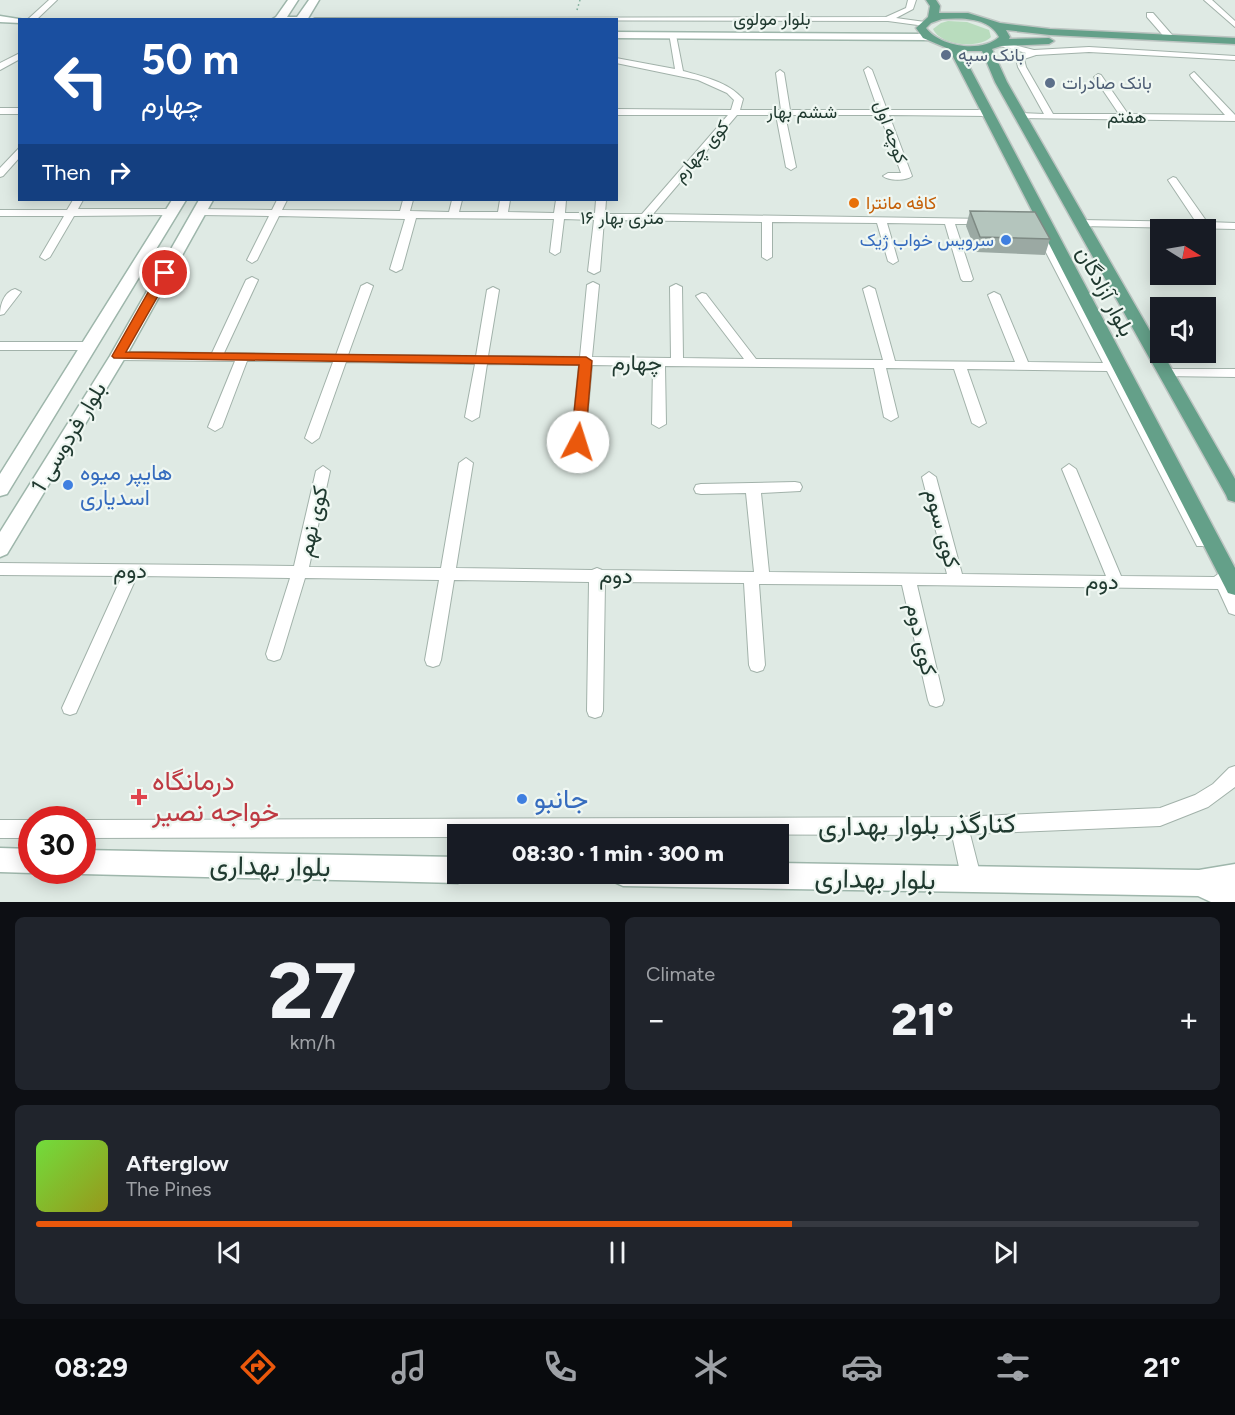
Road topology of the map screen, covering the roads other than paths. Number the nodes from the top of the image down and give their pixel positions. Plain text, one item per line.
1 (53, 0) edge
2 (293, 0) edge
3 (314, 0) edge
4 (924, 0) edge
5 (1208, 0) edge
6 (912, 1) edge
7 (933, 3) edge
8 (1150, 15) dead end
9 (0, 18) edge
10 (33, 18) edge
11 (279, 18) edge
12 (303, 18) edge
13 (933, 18) junction
14 (618, 19) edge
15 (886, 19) junction
16 (18, 20) edge
17 (618, 24) edge
18 (922, 24) junction
19 (1235, 25) edge
20 (998, 26) junction
21 (0, 29) edge
22 (18, 30) edge
23 (618, 35) edge
24 (672, 35) junction
25 (927, 37) junction
26 (1073, 37) junction
27 (1170, 38) junction
28 (1235, 41) edge
29 (993, 45) junction
30 (953, 47) junction
31 (1235, 49) edge
32 (1032, 52) junction
33 (18, 56) edge
34 (1235, 58) edge
35 (618, 60) edge
36 (18, 65) edge
37 (2, 66) edge
38 (868, 70) dead end
39 (780, 73) dead end
40 (680, 75) junction
41 (1194, 75) dead end
42 (1098, 77) dead end
43 (972, 82) junction
44 (1001, 82) junction
45 (0, 111) edge
46 (18, 111) edge
47 (618, 112) edge
48 (735, 112) junction
49 (783, 112) junction
50 (884, 112) junction
51 (987, 113) junction
52 (1020, 116) junction
53 (1050, 116) junction
54 (1110, 117) junction
55 (1125, 117) junction
56 (1233, 118) edge
57 (1120, 129) dead end
58 (18, 152) edge
59 (790, 167) dead end
60 (0, 174) edge
61 (888, 176) dead end
62 (1173, 180) dead end
63 (77, 201) edge
64 (282, 201) edge
65 (408, 201) edge
66 (457, 201) edge
67 (506, 201) edge
68 (561, 201) edge
69 (601, 201) edge
70 (176, 206) edge
71 (203, 206) edge
72 (0, 213) edge
73 (69, 213) junction
74 (275, 215) junction
75 (408, 216) junction
76 (453, 216) junction
77 (502, 217) junction
78 (559, 217) junction
79 (598, 218) junction
80 (644, 218) junction
81 (767, 219) junction
82 (1199, 219) edge
83 (881, 220) junction
84 (948, 221) junction
85 (992, 221) edge
86 (1082, 223) junction
87 (1150, 225) edge
88 (1216, 226) edge
89 (1235, 226) edge
90 (555, 252) dead end
91 (45, 257) dead end
92 (767, 257) dead end
93 (252, 260) dead end
94 (893, 261) dead end
95 (396, 268) dead end
96 (594, 271) dead end
97 (967, 279) dead end
98 (252, 280) dead end
99 (593, 285) dead end
100 (367, 286) dead end
101 (676, 287) dead end
102 (493, 290) dead end
103 (869, 290) dead end
104 (15, 292) dead end
105 (994, 295) dead end
106 (702, 296) dead end
107 (0, 312) edge
108 (0, 346) edge
109 (90, 346) junction
110 (118, 356) junction
111 (216, 357) junction
112 (243, 357) junction
113 (341, 358) junction
114 (482, 360) junction
115 (586, 361) junction
116 (659, 362) junction
117 (677, 362) junction
118 (753, 363) junction
119 (884, 364) junction
120 (959, 365) junction
121 (1023, 366) junction
122 (1115, 367) junction
123 (1167, 373) junction
124 (1235, 373) edge
125 (472, 417) dead end
126 (891, 417) dead end
127 (979, 423) dead end
128 (660, 424) dead end
129 (215, 427) dead end
130 (312, 438) dead end
131 (578, 442) dead end
132 (466, 463) dead end
133 (1069, 469) dead end
134 (323, 471) dead end
135 (929, 477) dead end
136 (795, 487) dead end
137 (753, 488) junction
138 (0, 489) edge
139 (701, 489) dead end
140 (1235, 495) edge
141 (0, 549) edge
142 (0, 569) edge
143 (132, 570) junction
144 (300, 571) junction
145 (449, 572) junction
146 (597, 574) junction
147 (756, 577) junction
148 (908, 579) junction
149 (956, 579) junction
150 (1116, 581) junction
151 (1230, 585) edge
152 (1235, 609) edge
153 (274, 654) dead end
154 (433, 660) dead end
155 (757, 665) dead end
156 (936, 700) dead end
157 (70, 708) dead end
158 (595, 711) dead end
159 (1235, 774) edge
160 (958, 826) junction
161 (0, 829) edge
162 (18, 829) edge
163 (96, 829) edge
164 (0, 860) edge
165 (18, 861) edge
166 (96, 862) edge
167 (447, 870) edge
168 (789, 877) edge
169 (1235, 877) edge
170 (972, 881) junction
171 (1199, 883) junction
172 (1234, 902) edge

1 - 10 street
2 - 11 main road
3 - 12 main road
4 - 7 street
5 - 19 street
6 - 15 street
7 - 13 main road
8 - 27 street
9 - 16 main road
13 - 18 main road
13 - 20 main road
14 - 15 street
15 - 18 street
17 - 18 main road, بلوار مولوی
18 - 25 main road
20 - 26 main road
20 - 29 main road, بلوار آزادگان
21 - 22 main road
23 - 24 main road, بلوار مولوی
24 - 25 main road, بلوار مولوی
24 - 40 street
25 - 30 main road
26 - 27 main road
26 - 29 main road
26 - 31 main road
27 - 28 main road
29 - 30 main road
29 - 32 street
29 - 44 main road, بلوار آزادگان
30 - 43 main road, بلوار آزادگان
32 - 34 street
32 - 53 street
33 - 37 street
35 - 40 street, کوی چهارم
36 - 37 street
38 - 50 street, کوچه اول
39 - 49 street
40 - 48 street, کوی چهارم
41 - 56 street
42 - 55 street
43 - 44 main road
43 - 51 main road, بلوار آزادگان
44 - 52 main road, بلوار آزادگان
45 - 46 street
47 - 48 street, ششم بهار
48 - 49 street, ششم بهار
48 - 80 street, کوی چهارم
49 - 50 street, ششم بهار
49 - 59 street
50 - 51 street, ششم بهار
50 - 61 street, کوچه اول
51 - 122 main road, بلوار آزادگان
52 - 53 street, هفتم
52 - 86 main road, بلوار آزادگان
53 - 54 street, هفتم
54 - 55 street, هفتم
54 - 57 street
55 - 56 street, هفتم
58 - 60 street
62 - 82 street
63 - 73 street
64 - 74 street
65 - 75 street
66 - 76 street
67 - 77 street
68 - 78 street
69 - 79 street
70 - 71 main road
70 - 73 street
70 - 109 main road, بلوار فردوسی 1
71 - 74 street, ۱۶ متری بهار
71 - 110 main road, بلوار فردوسی 1
72 - 73 street
73 - 91 street
74 - 75 street, ۱۶ متری بهار
74 - 93 street
75 - 76 street, ۱۶ متری بهار
75 - 95 street
76 - 77 street, ۱۶ متری بهار
77 - 78 street, ۱۶ متری بهار
78 - 79 street, ۱۶ متری بهار
78 - 90 street
79 - 80 street, ۱۶ متری بهار
79 - 96 street
80 - 81 street, ۱۶ متری بهار
81 - 83 street, ۱۶ متری بهار
81 - 92 street
83 - 84 street, ۱۶ متری بهار
83 - 94 street
84 - 85 street, ۱۶ متری بهار
84 - 97 street
86 - 87 street
86 - 123 main road, بلوار آزادگان
88 - 89 street
98 - 111 street
99 - 115 street
100 - 113 street
101 - 117 street
102 - 114 street
103 - 119 street
104 - 107 street
105 - 121 street
106 - 118 street
108 - 109 street
109 - 138 main road, بلوار فردوسی 1
110 - 111 street, چهارم
110 - 141 main road, بلوار فردوسی 1
111 - 112 street, چهارم
112 - 113 street, چهارم
112 - 129 street
113 - 114 street, چهارم
113 - 130 street
114 - 115 street, چهارم
114 - 125 street
115 - 116 street, چهارم
115 - 131 street
116 - 117 street, چهارم
116 - 128 street
117 - 118 street, چهارم
118 - 119 street, چهارم
119 - 120 street, چهارم
119 - 126 street
120 - 121 street, چهارم
120 - 127 street
121 - 122 street, چهارم
122 - 151 main road, بلوار آزادگان
123 - 124 street
123 - 140 main road, بلوار آزادگان
132 - 145 street
133 - 150 street
134 - 144 street, کوی نهم
135 - 149 street, کوی سوم
136 - 137 street
137 - 139 street
137 - 147 street
142 - 143 street, دوم
143 - 144 street, دوم
143 - 157 street
144 - 145 street, دوم
144 - 153 street, کوی نهم
145 - 146 street, دوم
145 - 154 street
146 - 147 street, دوم
146 - 158 street
147 - 148 street, دوم
147 - 155 street
148 - 149 street, دوم
148 - 156 street, کوی دوم
149 - 150 street, دوم
150 - 151 street, دوم
151 - 152 street
159 - 160 street, کنارگذر بلوار بهداری
160 - 163 street, کنارگذر بلوار بهداری
160 - 170 street
161 - 162 street
164 - 165 main road
166 - 167 main road, بلوار بهداری
168 - 170 main road, بلوار بهداری
169 - 171 main road, بلوار بهداری
170 - 171 main road, بلوار بهداری
171 - 172 main road

